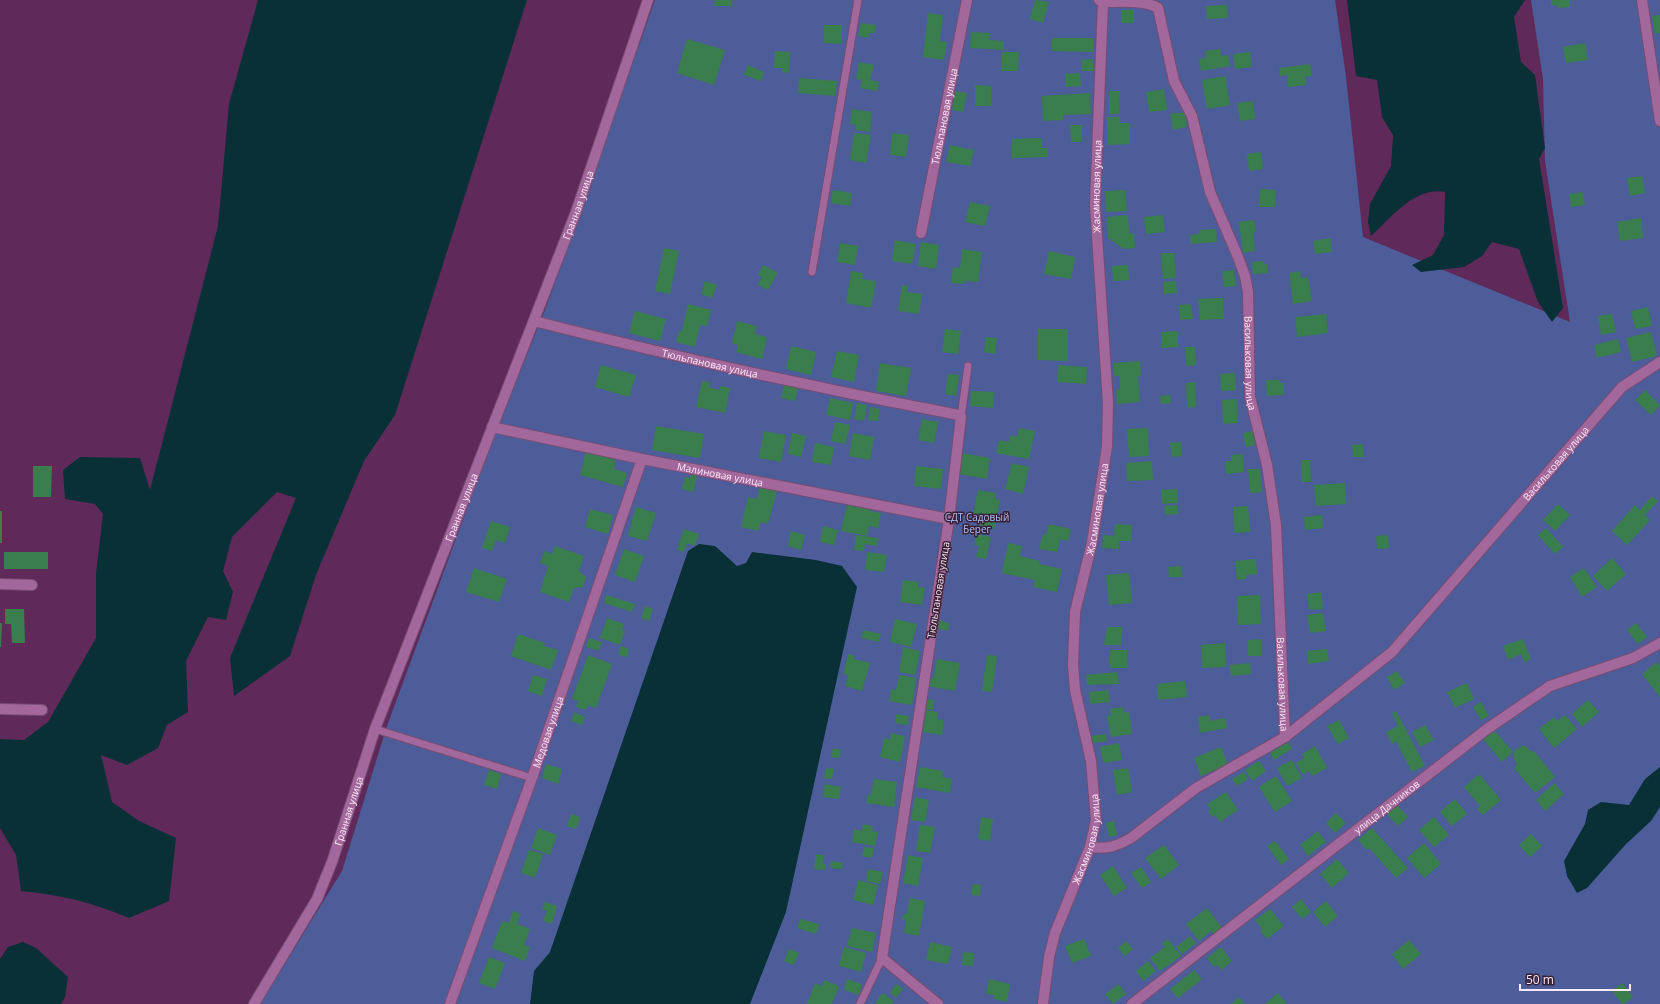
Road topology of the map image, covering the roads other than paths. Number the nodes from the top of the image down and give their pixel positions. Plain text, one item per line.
1 (648, 0) edge
2 (858, 0) edge
3 (967, 0) edge
4 (1642, 0) edge
5 (1101, 1) edge
6 (1660, 121) edge
7 (920, 233) dead end
8 (812, 272) dead end
9 (534, 321) junction
10 (1660, 362) edge
11 (968, 366) dead end
12 (961, 417) junction
13 (492, 427) junction
14 (642, 460) junction
15 (949, 519) junction
16 (0, 584) edge
17 (32, 585) dead end
18 (1660, 643) edge
19 (0, 709) edge
20 (42, 710) dead end
21 (375, 728) junction
22 (1285, 738) junction
23 (532, 778) junction
24 (1090, 848) junction
25 (882, 958) junction
26 (254, 1004) edge
27 (450, 1004) edge
28 (860, 1004) edge
29 (938, 1004) edge
30 (1043, 1004) edge
31 (1132, 1004) edge

1 - 9 street, Гранная улица
2 - 8 lane
3 - 7 street, Тюльпановая улица
4 - 6 street
5 - 22 street, Васильковая улица
5 - 24 street, Жасминовая улица
9 - 12 street, Тюльпановая улица
9 - 13 street, Гранная улица
10 - 22 street, Васильковая улица
11 - 12 lane
12 - 15 street, Тюльпановая улица
13 - 14 street, Малиновая улица
13 - 21 street, Гранная улица
14 - 15 street, Малиновая улица
14 - 23 street, Медовая улица
15 - 25 street, Тюльпановая улица
16 - 17 street
18 - 31 street, улица Дачников
19 - 20 street
21 - 23 lane
21 - 26 street, Гранная улица
22 - 24 street, Васильковая улица
23 - 27 street, Медовая улица
24 - 30 street, Жасминовая улица
25 - 28 lane
25 - 29 street

